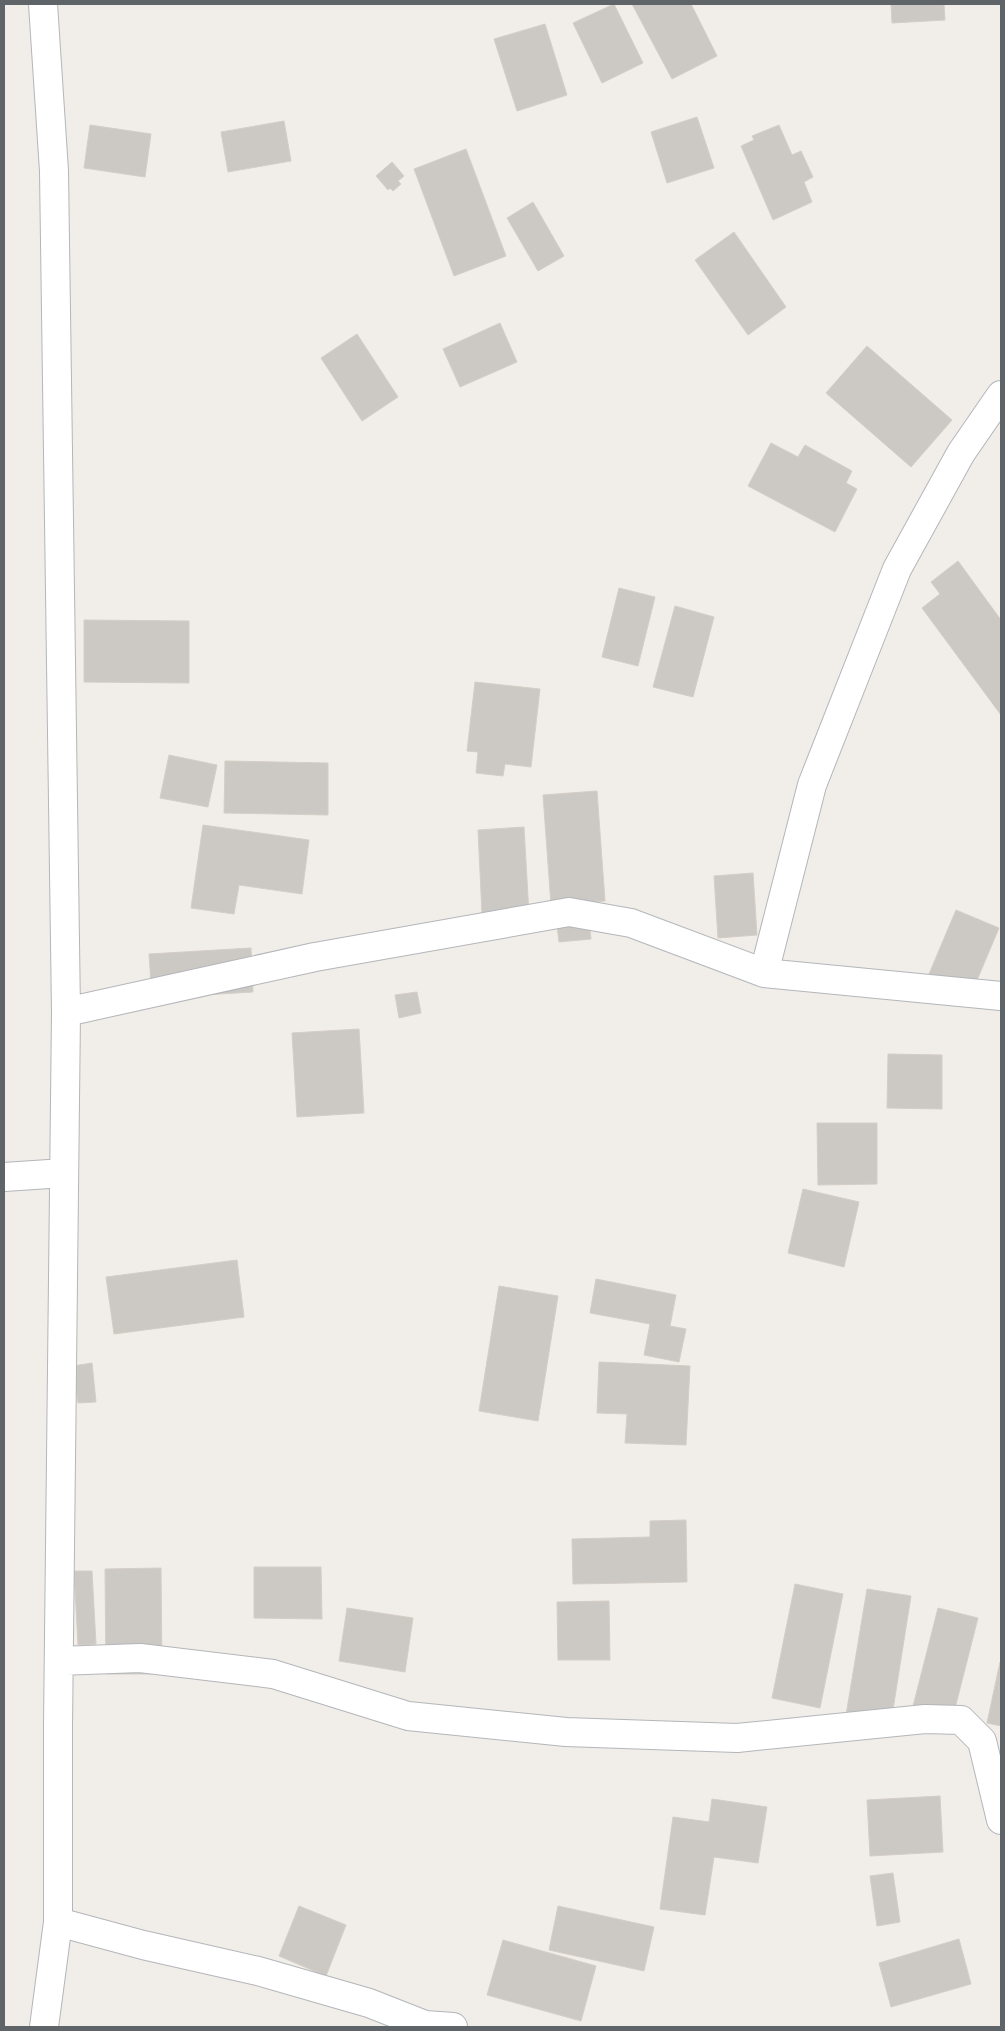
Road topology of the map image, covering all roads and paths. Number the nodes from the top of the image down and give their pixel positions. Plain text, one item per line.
1 (43, 4) edge
2 (1001, 395) edge
3 (764, 973) junction
4 (1001, 996) edge
5 (66, 1012) junction
6 (64, 1173) junction
7 (4, 1177) edge
8 (59, 1661) junction
9 (1001, 1820) edge
10 (58, 1922) junction
11 (44, 2027) edge
12 (453, 2027) edge

1 - 5 street
2 - 3 street
3 - 4 street
3 - 5 street
5 - 6 street
6 - 7 street
6 - 8 street
8 - 9 street
8 - 10 street
10 - 11 street
10 - 12 street

